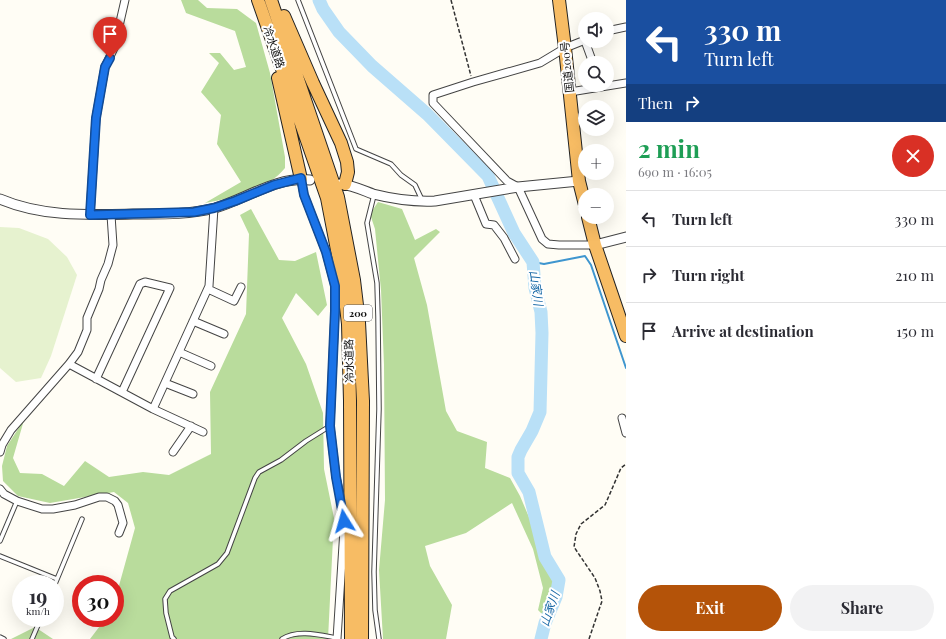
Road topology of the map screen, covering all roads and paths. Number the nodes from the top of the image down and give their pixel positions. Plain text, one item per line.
1 (125, 0) edge
2 (272, 0) edge
3 (276, 0) edge
4 (298, 0) edge
5 (451, 0) edge
6 (559, 0) edge
7 (258, 1) edge
8 (626, 27) edge
9 (614, 30) edge
10 (578, 43) edge
11 (565, 48) junction
12 (473, 82) junction
13 (626, 83) edge
14 (614, 84) edge
15 (578, 90) edge
16 (570, 92) junction
17 (306, 179) junction
18 (579, 181) junction
19 (343, 184) joint
20 (513, 188) junction
21 (581, 188) edge
22 (374, 194) junction
23 (474, 195) junction
24 (0, 199) edge
25 (422, 201) junction
26 (214, 208) junction
27 (90, 215) junction
28 (111, 215) junction
29 (590, 224) edge
30 (626, 237) edge
31 (595, 245) junction
32 (515, 259) dead end
33 (241, 287) dead end
34 (208, 289) junction
35 (193, 321) junction
36 (224, 334) dead end
37 (626, 336) edge
38 (179, 352) junction
39 (69, 364) junction
40 (211, 366) dead end
41 (96, 379) junction
42 (165, 383) junction
43 (122, 392) junction
44 (193, 394) dead end
45 (153, 409) junction
46 (622, 418) dead end
47 (191, 426) junction
48 (330, 426) junction
49 (203, 432) dead end
50 (626, 432) edge
51 (0, 452) edge
52 (173, 452) dead end
53 (626, 464) edge
54 (0, 489) edge
55 (17, 501) junction
56 (82, 519) dead end
57 (119, 533) dead end
58 (0, 542) edge
59 (0, 556) edge
60 (47, 575) edge
61 (59, 575) edge
62 (37, 627) edge
63 (0, 637) edge
64 (337, 638) edge
65 (4, 639) edge
66 (32, 639) edge
67 (174, 639) edge
68 (282, 639) edge
69 (351, 639) edge
70 (362, 639) edge
71 (379, 639) edge
72 (589, 639) edge

1 - 27 street
2 - 70 highway, 冷水道路 / 200
3 - 19 highway
4 - 25 lane
5 - 12 path
6 - 11 highway, 国道200号
7 - 17 highway
7 - 69 highway, 冷水道路 / 200
8 - 9 street
10 - 11 street
11 - 12 street
11 - 16 highway, 国道200号
12 - 20 street
13 - 14 street
15 - 16 street
16 - 18 highway, 国道200号
17 - 26 street
17 - 48 street
18 - 20 street
18 - 21 highway, 国道200号
19 - 22 street
20 - 23 street
20 - 31 street
22 - 25 street
22 - 71 lane
23 - 25 street
23 - 32 street
24 - 27 street
26 - 28 street
26 - 34 street
27 - 28 street
28 - 39 street
29 - 31 highway
30 - 31 street
31 - 37 highway
33 - 34 street
34 - 35 street
35 - 36 street
35 - 38 street
38 - 40 street
38 - 42 street
39 - 41 street
39 - 51 street
41 - 43 street
41 - 43 street
42 - 44 street
42 - 45 street
43 - 45 street
45 - 47 street
46 - 50 street
47 - 49 street
47 - 52 street
48 - 64 street
48 - 67 lane
53 - 72 path
54 - 55 street
55 - 57 street
55 - 58 lane
56 - 61 lane
59 - 60 lane
62 - 66 lane
63 - 65 lane
64 - 68 lane

